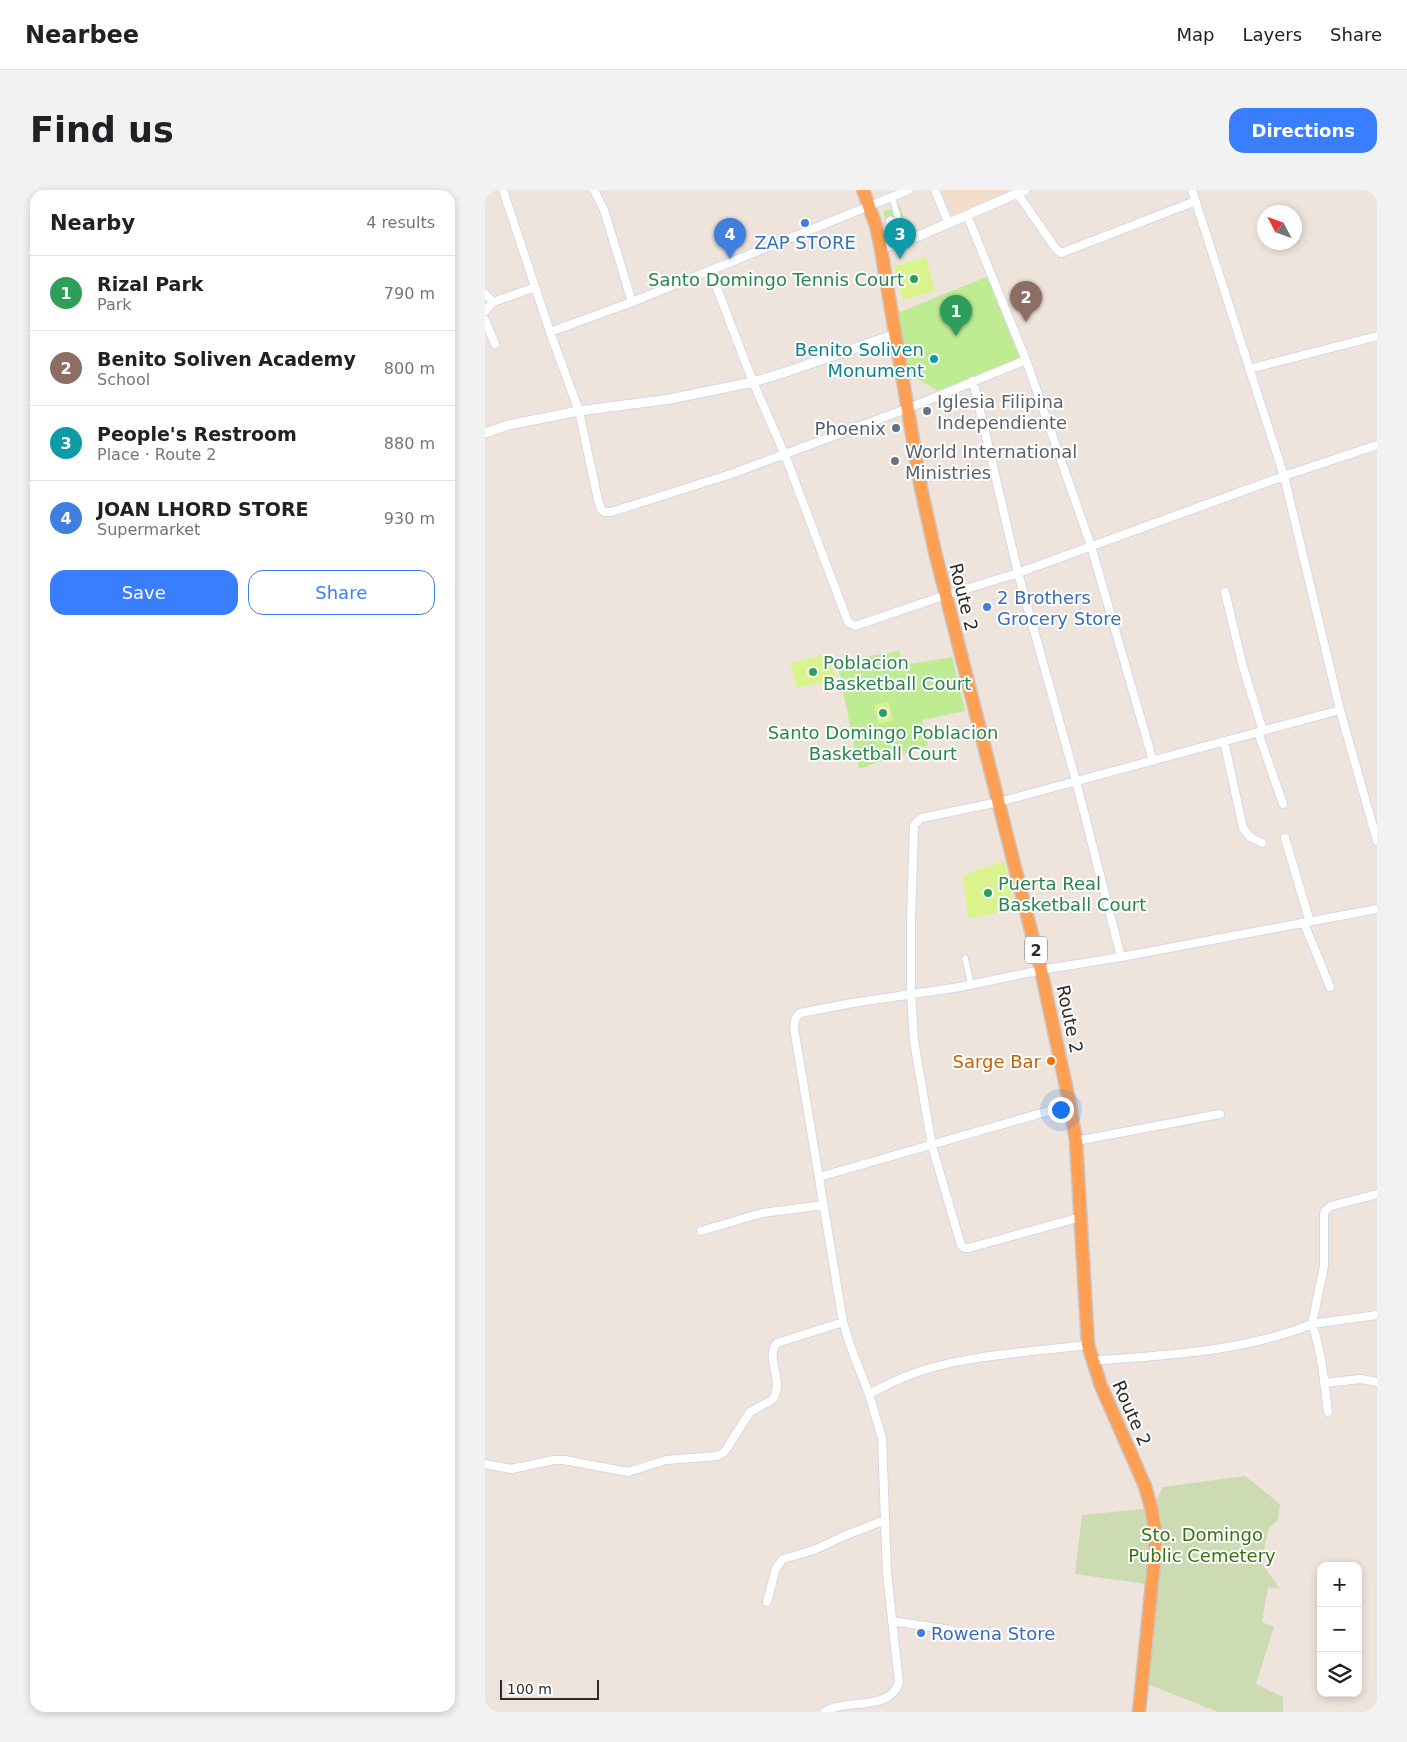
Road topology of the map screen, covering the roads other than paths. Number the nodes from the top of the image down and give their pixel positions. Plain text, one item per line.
1 (503, 190) edge
2 (594, 190) edge
3 (863, 190) edge
4 (909, 190) edge
5 (935, 190) edge
6 (1192, 190) edge
7 (1021, 192) edge
8 (891, 197) junction
9 (1196, 201) junction
10 (869, 206) junction
11 (967, 215) junction
12 (893, 221) junction
13 (948, 222) junction
14 (904, 241) junction
15 (881, 249) junction
16 (711, 270) junction
17 (535, 287) junction
18 (485, 294) edge
19 (493, 302) junction
20 (631, 302) junction
21 (485, 311) edge
22 (485, 320) edge
23 (550, 332) junction
24 (896, 334) junction
25 (1377, 336) edge
26 (495, 344) dead end
27 (1026, 360) junction
28 (1249, 369) junction
29 (973, 381) junction
30 (753, 382) junction
31 (909, 408) junction
32 (579, 411) junction
33 (485, 433) edge
34 (1377, 445) edge
35 (785, 455) junction
36 (1284, 476) junction
37 (1091, 546) junction
38 (1018, 572) junction
39 (1225, 592) dead end
40 (946, 594) junction
41 (1340, 710) junction
42 (1261, 731) junction
43 (1224, 741) junction
44 (1153, 761) junction
45 (1076, 781) junction
46 (999, 802) junction
47 (1283, 804) dead end
48 (1285, 838) dead end
49 (1377, 841) edge
50 (1262, 843) dead end
51 (1377, 909) edge
52 (1307, 922) junction
53 (1121, 957) junction
54 (965, 958) dead end
55 (1041, 970) junction
56 (971, 985) junction
57 (1330, 987) dead end
58 (911, 994) junction
59 (1070, 1105) junction
60 (1220, 1114) dead end
61 (1076, 1141) junction
62 (932, 1146) junction
63 (819, 1177) junction
64 (1377, 1194) edge
65 (824, 1205) junction
66 (1081, 1217) junction
67 (701, 1231) dead end
68 (1377, 1315) edge
69 (843, 1322) junction
70 (1312, 1324) junction
71 (1088, 1345) junction
72 (1092, 1361) junction
73 (1377, 1382) edge
74 (1324, 1383) junction
75 (869, 1394) junction
76 (1328, 1412) dead end
77 (485, 1464) edge
78 (885, 1520) junction
79 (767, 1602) dead end
80 (893, 1621) junction
81 (951, 1630) dead end
82 (824, 1712) edge
83 (1139, 1712) edge

1 - 17 street
2 - 20 street
3 - 10 highway, Route 2 / 2
4 - 8 street
5 - 13 street
6 - 9 street
7 - 9 street
7 - 11 street
8 - 10 street
8 - 12 street
9 - 28 street
10 - 12 highway, Route 2 / 2
10 - 16 street
11 - 13 street
11 - 27 street
12 - 14 street
12 - 15 highway, Route 2 / 2
13 - 14 street
14 - 15 street
15 - 24 highway, Route 2 / 2
16 - 20 street
16 - 30 street
17 - 19 street
17 - 23 street
18 - 19 street
19 - 21 street
20 - 23 street
22 - 26 street
23 - 32 street
24 - 30 street
24 - 31 highway, Route 2 / 2
25 - 28 street
27 - 29 street
27 - 37 street
28 - 36 street
29 - 31 street
29 - 38 street
30 - 32 street
30 - 35 street
31 - 35 street
31 - 40 highway, Route 2 / 2
32 - 33 street
32 - 35 street
34 - 36 street
35 - 40 street
36 - 37 street
36 - 41 street
37 - 38 street
37 - 44 street
38 - 40 street
38 - 45 street
39 - 42 street
40 - 46 highway, Route 2 / 2
41 - 42 street
41 - 49 street
42 - 43 street
42 - 47 street
43 - 44 street
43 - 50 street
44 - 45 street
45 - 46 street
45 - 53 street
46 - 55 highway, Route 2 / 2
46 - 58 street
48 - 52 street
51 - 52 street
52 - 53 street
52 - 57 street
53 - 55 street
54 - 56 street
55 - 56 street
55 - 59 highway, Route 2 / 2
56 - 58 street
58 - 62 street
58 - 63 street
59 - 61 highway, Route 2 / 2
59 - 62 street
60 - 61 street
61 - 66 highway, Route 2 / 2
62 - 63 street
62 - 66 street
63 - 65 street
64 - 70 street
65 - 67 street
65 - 69 street
66 - 71 highway, Route 2 / 2
68 - 70 street
69 - 75 street
69 - 77 street
70 - 72 street
70 - 74 street
71 - 72 highway, Route 2 / 2
71 - 75 street
72 - 83 highway, Route 2 / 2
73 - 74 street
74 - 76 street
75 - 78 street
78 - 79 street
78 - 80 street
80 - 81 street
80 - 82 street

